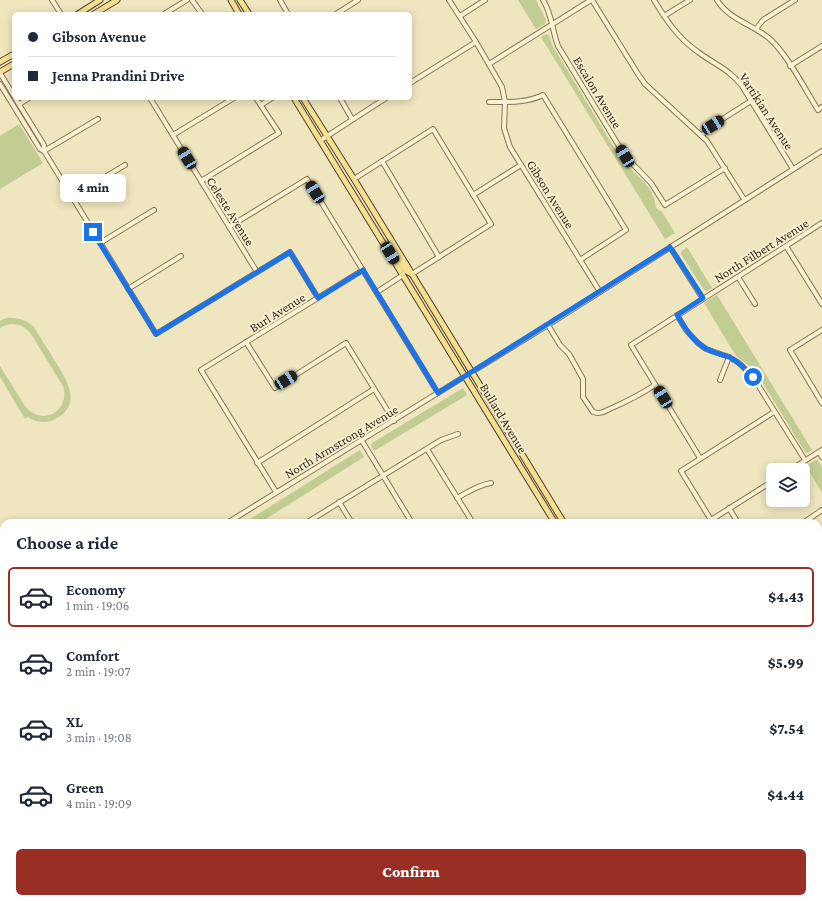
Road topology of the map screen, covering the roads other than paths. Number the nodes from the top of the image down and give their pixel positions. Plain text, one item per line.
1 (52, 0) edge
2 (100, 0) edge
3 (117, 0) edge
4 (187, 0) edge
5 (192, 0) edge
6 (230, 0) edge
7 (240, 0) edge
8 (280, 0) edge
9 (358, 0) edge
10 (449, 0) edge
11 (485, 0) edge
12 (543, 0) edge
13 (592, 0) edge
14 (654, 0) edge
15 (690, 0) edge
16 (717, 0) edge
17 (795, 0) edge
18 (60, 12) edge
19 (81, 12) edge
20 (97, 12) edge
21 (167, 12) edge
22 (201, 12) edge
23 (238, 12) edge
24 (248, 12) edge
25 (287, 12) edge
26 (339, 12) edge
27 (460, 16) junction
28 (664, 16) junction
29 (552, 25) junction
30 (756, 29) junction
31 (476, 42) junction
32 (822, 46) edge
33 (12, 55) edge
34 (0, 62) edge
35 (489, 64) junction
36 (12, 65) edge
37 (790, 66) junction
38 (0, 73) edge
39 (412, 82) edge
40 (0, 84) edge
41 (12, 92) edge
42 (17, 100) edge
43 (26, 100) edge
44 (151, 100) edge
45 (231, 100) edge
46 (257, 100) edge
47 (269, 100) edge
48 (295, 100) edge
49 (304, 100) edge
50 (341, 100) edge
51 (383, 100) edge
52 (751, 101) junction
53 (489, 102) dead end
54 (505, 102) junction
55 (20, 105) junction
56 (261, 105) junction
57 (820, 108) edge
58 (17, 111) junction
59 (98, 119) dead end
60 (352, 119) junction
61 (173, 135) junction
62 (702, 135) junction
63 (327, 136) junction
64 (320, 140) junction
65 (44, 151) junction
66 (822, 151) edge
67 (382, 161) junction
68 (125, 165) dead end
69 (522, 165) junction
70 (725, 168) junction
71 (793, 169) junction
72 (354, 179) junction
73 (201, 181) junction
74 (473, 195) junction
75 (72, 198) junction
76 (744, 199) junction
77 (154, 210) dead end
78 (822, 223) edge
79 (229, 227) junction
80 (384, 242) junction
81 (100, 243) junction
82 (786, 246) junction
83 (670, 247) junction
84 (181, 256) dead end
85 (439, 256) junction
86 (580, 260) junction
87 (363, 270) junction
88 (257, 272) junction
89 (412, 274) junction
90 (403, 275) junction
91 (738, 277) junction
92 (128, 289) junction
93 (377, 292) junction
94 (600, 292) junction
95 (318, 298) junction
96 (703, 298) junction
97 (755, 304) dead end
98 (822, 304) edge
99 (677, 315) junction
100 (548, 325) junction
101 (822, 330) edge
102 (246, 342) junction
103 (729, 358) junction
104 (472, 372) junction
105 (465, 376) junction
106 (720, 380) dead end
107 (656, 385) junction
108 (374, 389) junction
109 (438, 393) junction
110 (822, 403) edge
111 (774, 412) junction
112 (394, 421) junction
113 (458, 434) dead end
114 (362, 441) junction
115 (427, 448) junction
116 (820, 451) edge
117 (822, 457) edge
118 (700, 458) junction
119 (805, 460) junction
120 (257, 463) junction
121 (800, 463) edge
122 (383, 476) junction
123 (491, 483) dead end
124 (766, 485) edge
125 (276, 492) junction
126 (457, 498) junction
127 (339, 502) junction
128 (729, 508) junction
129 (822, 510) edge
130 (233, 519) edge
131 (312, 519) edge
132 (350, 519) edge
133 (410, 519) edge
134 (470, 519) edge
135 (553, 519) edge
136 (562, 519) edge
137 (710, 519) edge
138 (712, 519) edge
139 (736, 519) edge
140 (810, 519) edge

1 - 18 street
2 - 19 main road
3 - 20 main road
4 - 21 street
5 - 22 street
6 - 23 main road
7 - 24 main road
8 - 25 street
9 - 26 street
10 - 27 street, Gibson Avenue
11 - 27 street
12 - 29 street, Escalon Avenue
13 - 29 street
13 - 62 street
14 - 28 street, Vartikian Avenue
15 - 28 street
16 - 30 street
17 - 30 street
27 - 31 street, Gibson Avenue
28 - 52 street, Vartikian Avenue
29 - 35 street
29 - 70 street, Escalon Avenue
30 - 37 street
31 - 35 street, Gibson Avenue
31 - 39 street
32 - 37 street
33 - 34 main road
35 - 54 street, Gibson Avenue
36 - 38 main road
37 - 57 street
38 - 41 street
40 - 58 street
42 - 55 street
43 - 55 street
44 - 61 street, Celeste Avenue
45 - 61 street
46 - 56 street
47 - 56 street
48 - 64 main road, Bullard Avenue
49 - 63 main road, Bullard Avenue
50 - 60 street
51 - 60 street
52 - 62 street
52 - 71 street, Vartikian Avenue
53 - 54 street
54 - 69 street, Gibson Avenue
54 - 86 street
55 - 58 street
55 - 65 street
56 - 73 street
58 - 65 street
59 - 65 street
60 - 63 street
61 - 73 street, Celeste Avenue
62 - 70 street
63 - 64 street
63 - 72 main road, Bullard Avenue
64 - 80 main road, Bullard Avenue
65 - 75 street
66 - 71 street
67 - 72 street
67 - 74 street
67 - 85 street
68 - 75 street
69 - 74 street
69 - 86 street, Gibson Avenue
70 - 76 street
71 - 76 street
72 - 89 main road, Bullard Avenue
73 - 79 street, Celeste Avenue
74 - 85 street
75 - 81 street
76 - 83 street, North Armstrong Avenue
77 - 81 street
78 - 82 street, North Filbert Avenue
79 - 87 street
79 - 88 street, Celeste Avenue
80 - 89 main road, Bullard Avenue
80 - 90 main road, Bullard Avenue
81 - 92 street
82 - 91 street, North Filbert Avenue
82 - 98 street
83 - 94 street, North Armstrong Avenue
83 - 96 street
84 - 92 street
85 - 89 street
86 - 94 street, Gibson Avenue
87 - 93 street
87 - 95 street, Burl Avenue
88 - 92 street
88 - 95 street
89 - 104 main road, Bullard Avenue
90 - 93 street
90 - 105 main road, Bullard Avenue
91 - 96 street, North Filbert Avenue
91 - 97 street
93 - 109 street
94 - 100 street, North Armstrong Avenue
95 - 102 street, Burl Avenue
96 - 99 street, North Filbert Avenue
99 - 103 street
99 - 107 street, North Filbert Avenue
100 - 104 street, North Armstrong Avenue
100 - 107 street
101 - 110 street
102 - 108 street
102 - 120 street, Burl Avenue
103 - 106 street
103 - 111 street
104 - 105 street, North Armstrong Avenue
104 - 136 main road, Bullard Avenue
105 - 109 street, North Armstrong Avenue
105 - 135 main road, Bullard Avenue
107 - 118 street
108 - 112 street
108 - 120 street
109 - 112 street, North Armstrong Avenue
111 - 118 street
111 - 119 street
112 - 114 street, North Armstrong Avenue
113 - 115 street
114 - 122 street
114 - 125 street, North Armstrong Avenue
115 - 122 street
115 - 126 street
116 - 117 street
116 - 119 street
118 - 137 street
119 - 121 street
120 - 125 street
122 - 127 street
122 - 133 street
123 - 126 street
124 - 128 street
125 - 130 street, North Armstrong Avenue
126 - 134 street
127 - 131 street
127 - 132 street
128 - 138 street
128 - 139 street
129 - 140 street

